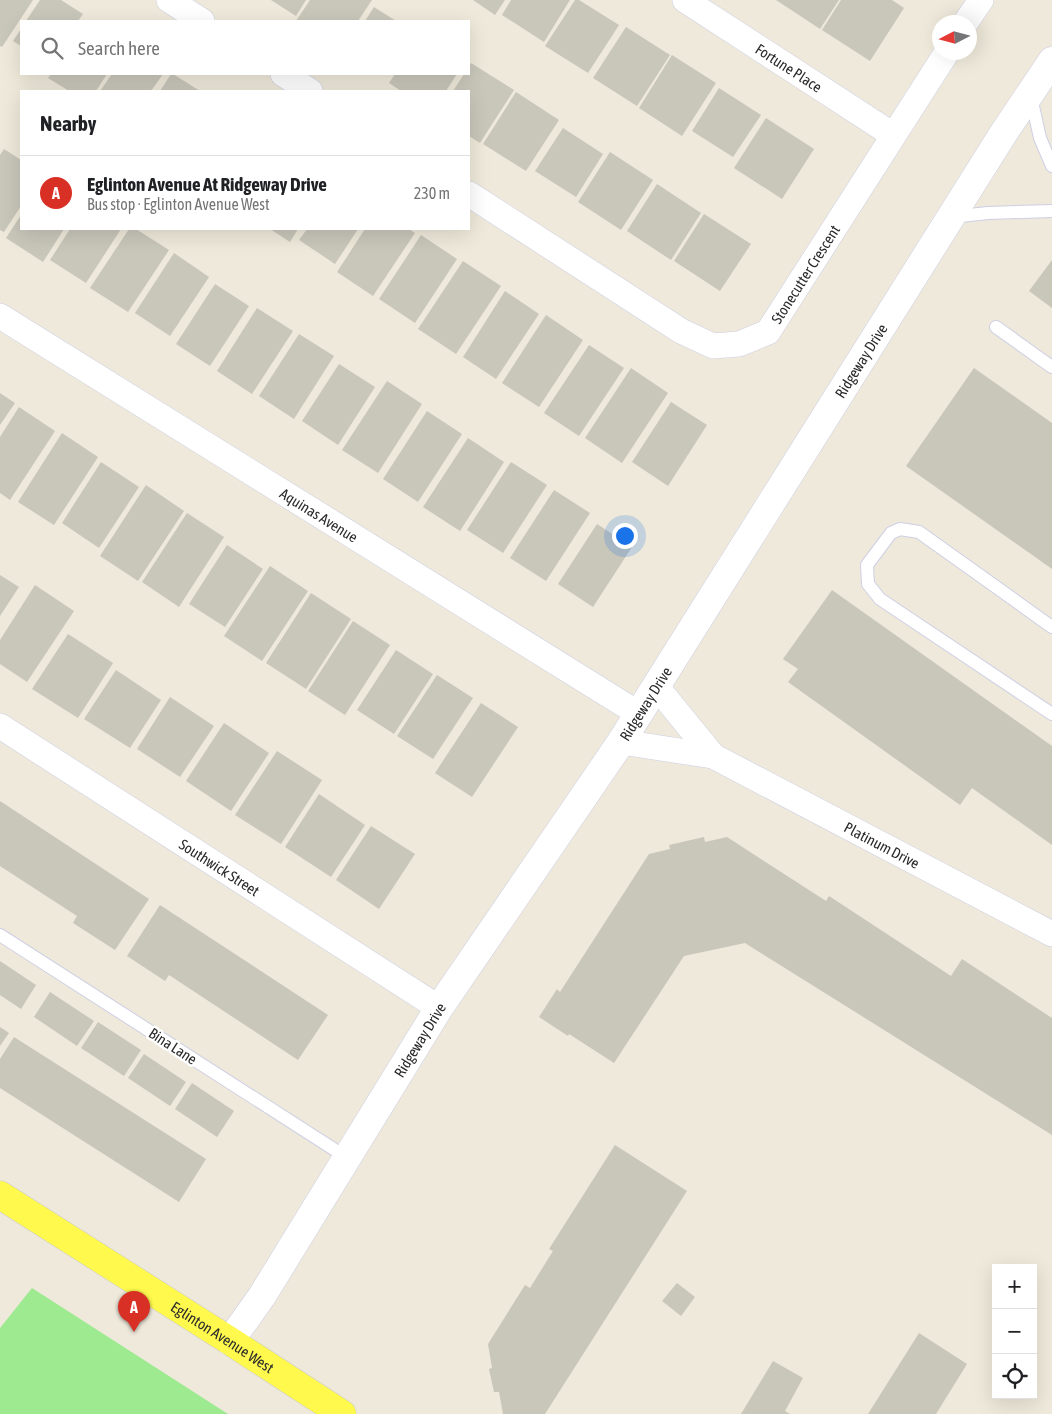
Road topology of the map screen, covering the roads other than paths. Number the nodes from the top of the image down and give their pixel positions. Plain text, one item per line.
1 (169, 0) edge
2 (685, 0) edge
3 (981, 0) edge
4 (971, 15) edge
5 (200, 20) edge
6 (942, 60) edge
7 (1052, 61) edge
8 (285, 75) edge
9 (308, 90) edge
10 (1030, 94) junction
11 (893, 135) junction
12 (1052, 166) edge
13 (470, 195) edge
14 (1052, 212) edge
15 (951, 217) junction
16 (0, 316) edge
17 (996, 327) dead end
18 (1052, 367) edge
19 (1052, 627) edge
20 (656, 686) junction
21 (639, 714) junction
22 (1052, 714) edge
23 (0, 726) edge
24 (621, 742) junction
25 (713, 756) junction
26 (1052, 934) edge
27 (0, 935) edge
28 (439, 1008) junction
29 (346, 1157) junction
30 (0, 1195) edge
31 (230, 1341) junction
32 (342, 1414) edge

1 - 5 street
2 - 11 street, Fortune Place
3 - 4 street
6 - 11 street, Stonecutter Crescent
7 - 10 street, Ridgeway Drive
8 - 9 street
10 - 12 lane
10 - 15 street, Ridgeway Drive
11 - 13 street, Stonecutter Crescent
14 - 15 lane
15 - 20 street, Ridgeway Drive
16 - 21 street, Aquinas Avenue
17 - 18 lane
19 - 22 lane
20 - 21 street, Ridgeway Drive
20 - 25 street, Platinum Drive
21 - 24 street, Ridgeway Drive
23 - 28 street, Southwick Street
24 - 25 street, Platinum Drive
24 - 28 street, Ridgeway Drive
25 - 26 street, Platinum Drive
27 - 29 lane, Bina Lane
28 - 29 street, Ridgeway Drive
29 - 31 street, Ridgeway Drive
30 - 31 main road, Eglinton Avenue West
31 - 32 main road, Eglinton Avenue West

